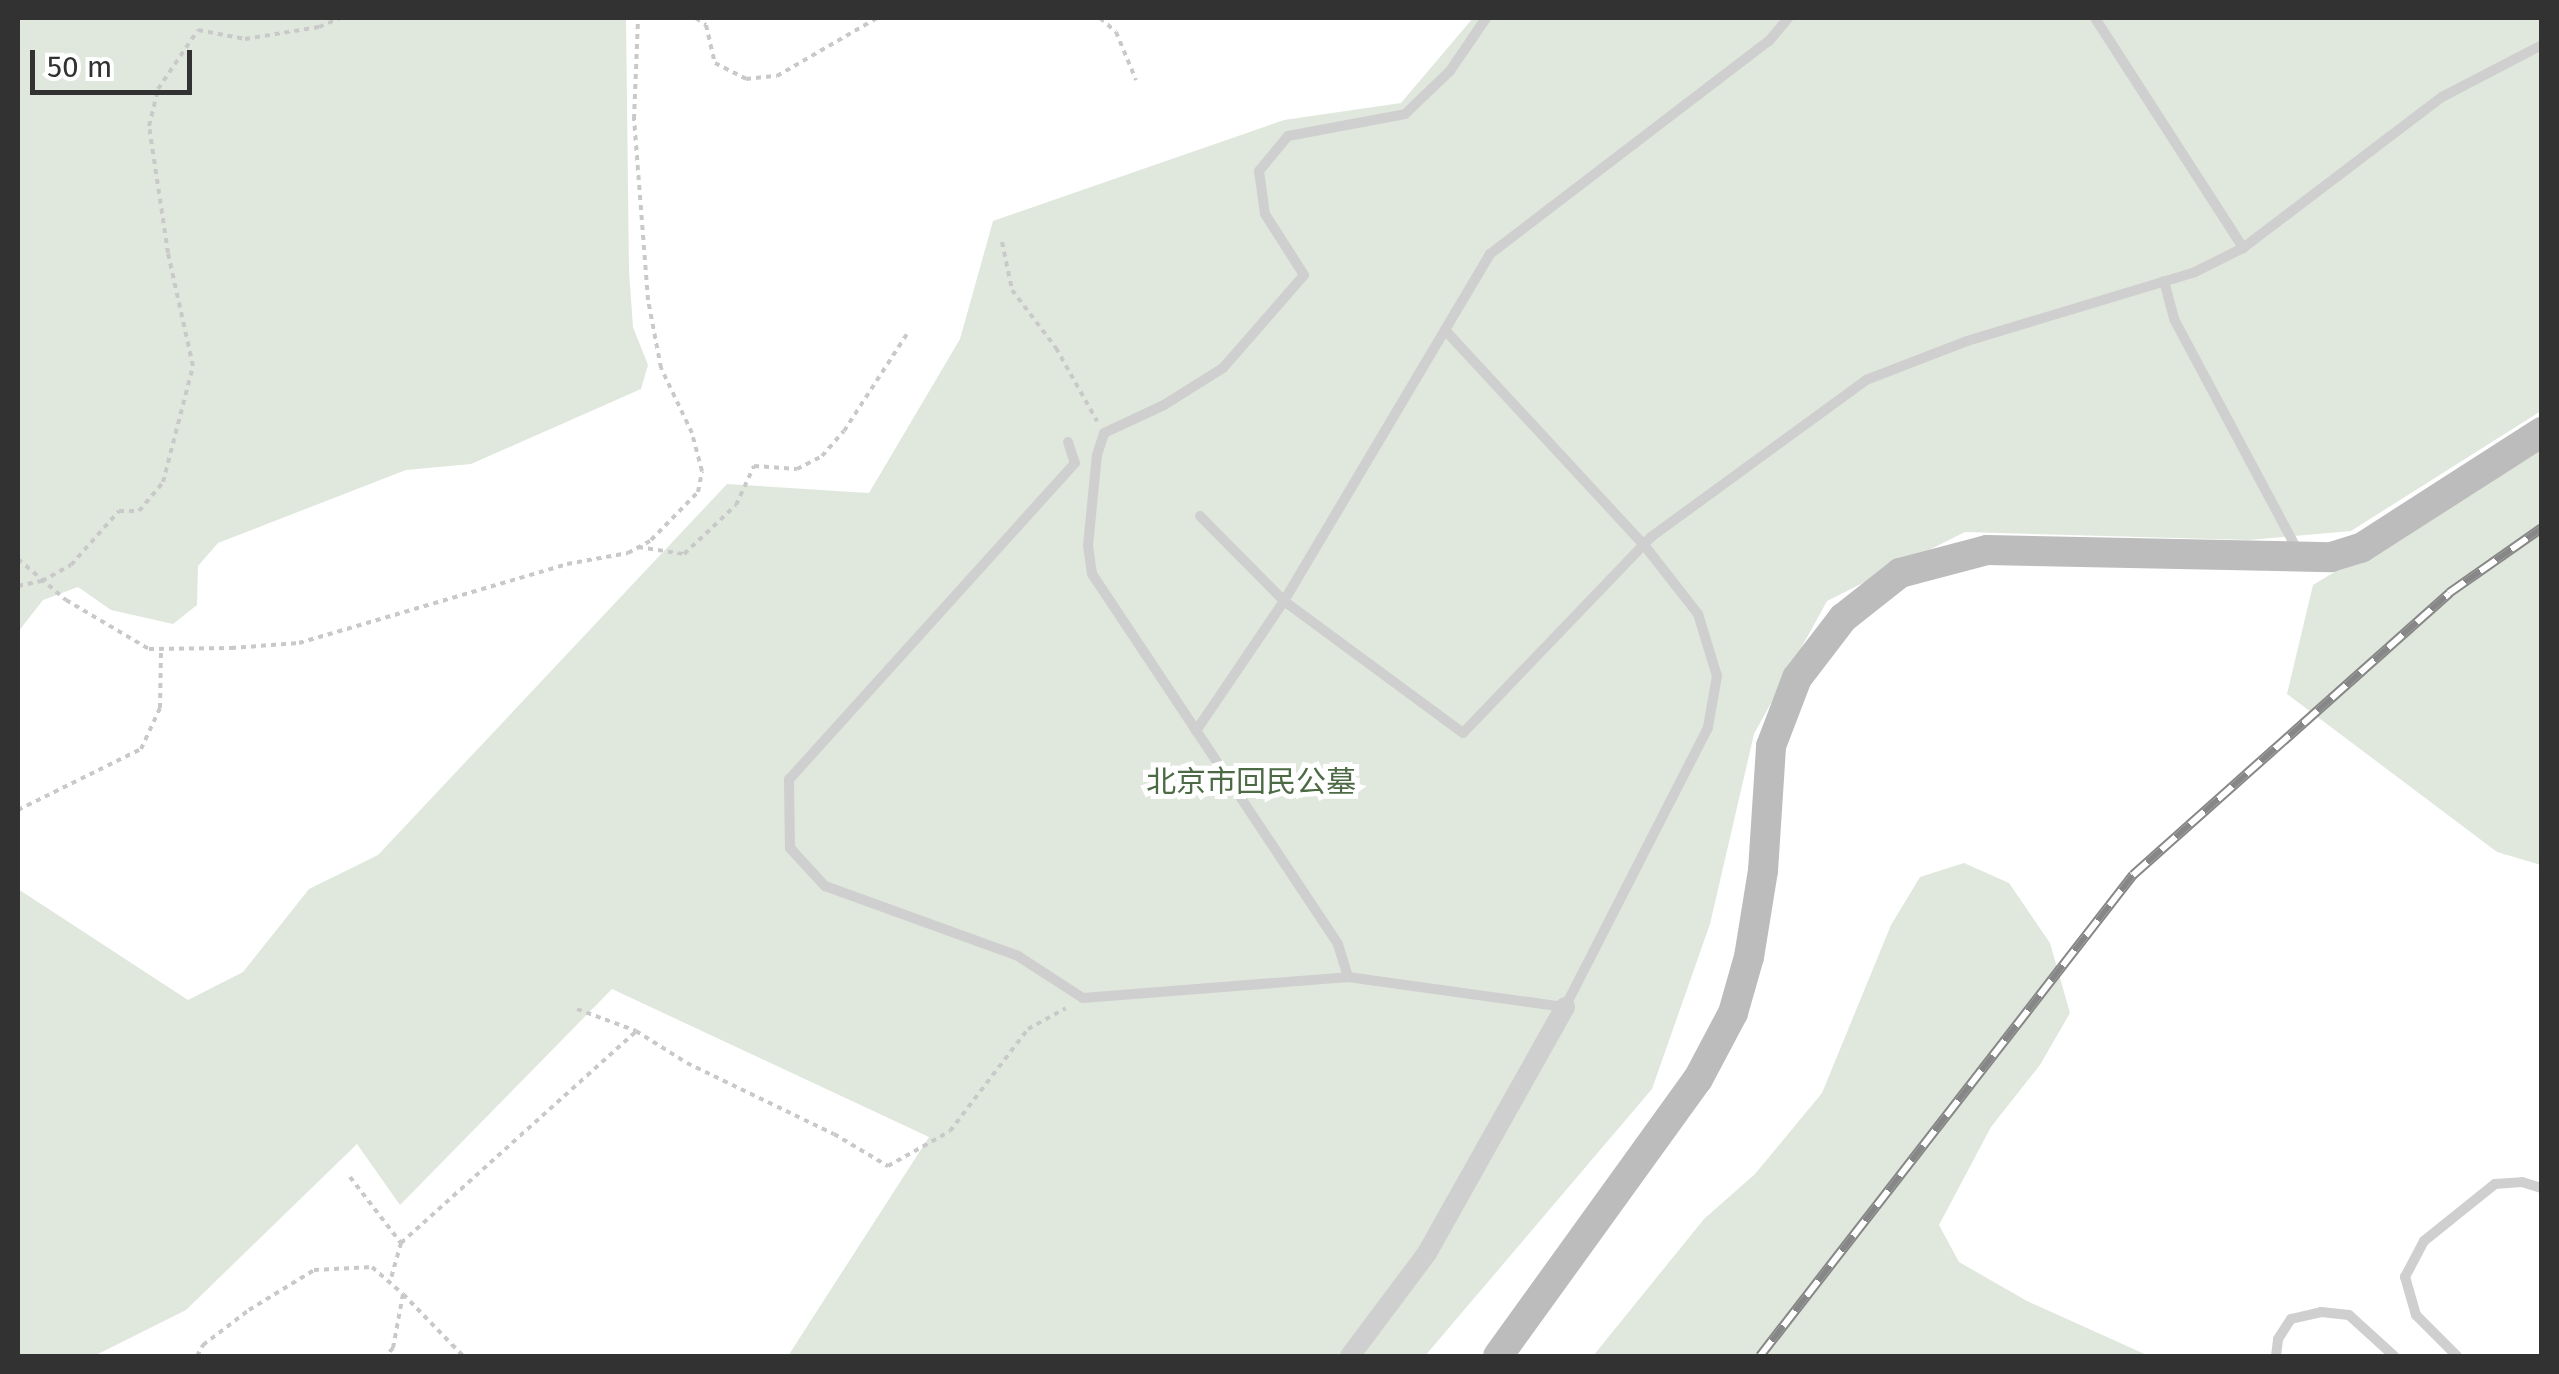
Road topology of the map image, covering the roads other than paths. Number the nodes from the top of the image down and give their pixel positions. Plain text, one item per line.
1 (1486, 18) edge
2 (1788, 18) edge
3 (2095, 18) edge
4 (2542, 45) edge
5 (2243, 248) junction
6 (2164, 281) junction
7 (1444, 330) junction
8 (2542, 432) edge
9 (1068, 442) dead end
10 (1200, 516) dead end
11 (1644, 545) junction
12 (2302, 558) junction
13 (1284, 601) junction
14 (1196, 731) junction
15 (1348, 978) junction
16 (1565, 1007) junction
17 (2542, 1188) edge
18 (1350, 1356) edge
19 (1498, 1356) edge
20 (2276, 1356) edge
21 (2394, 1356) edge
22 (2456, 1356) edge

1 - 14 lane
2 - 7 lane
3 - 5 lane
4 - 5 lane
5 - 6 lane
6 - 11 lane
6 - 12 lane
7 - 11 lane
7 - 13 lane
8 - 12 street
9 - 15 lane
10 - 13 lane
11 - 13 lane
11 - 16 lane
12 - 19 street
13 - 14 lane
14 - 15 lane
15 - 16 lane
16 - 18 street
17 - 22 lane
20 - 21 lane

